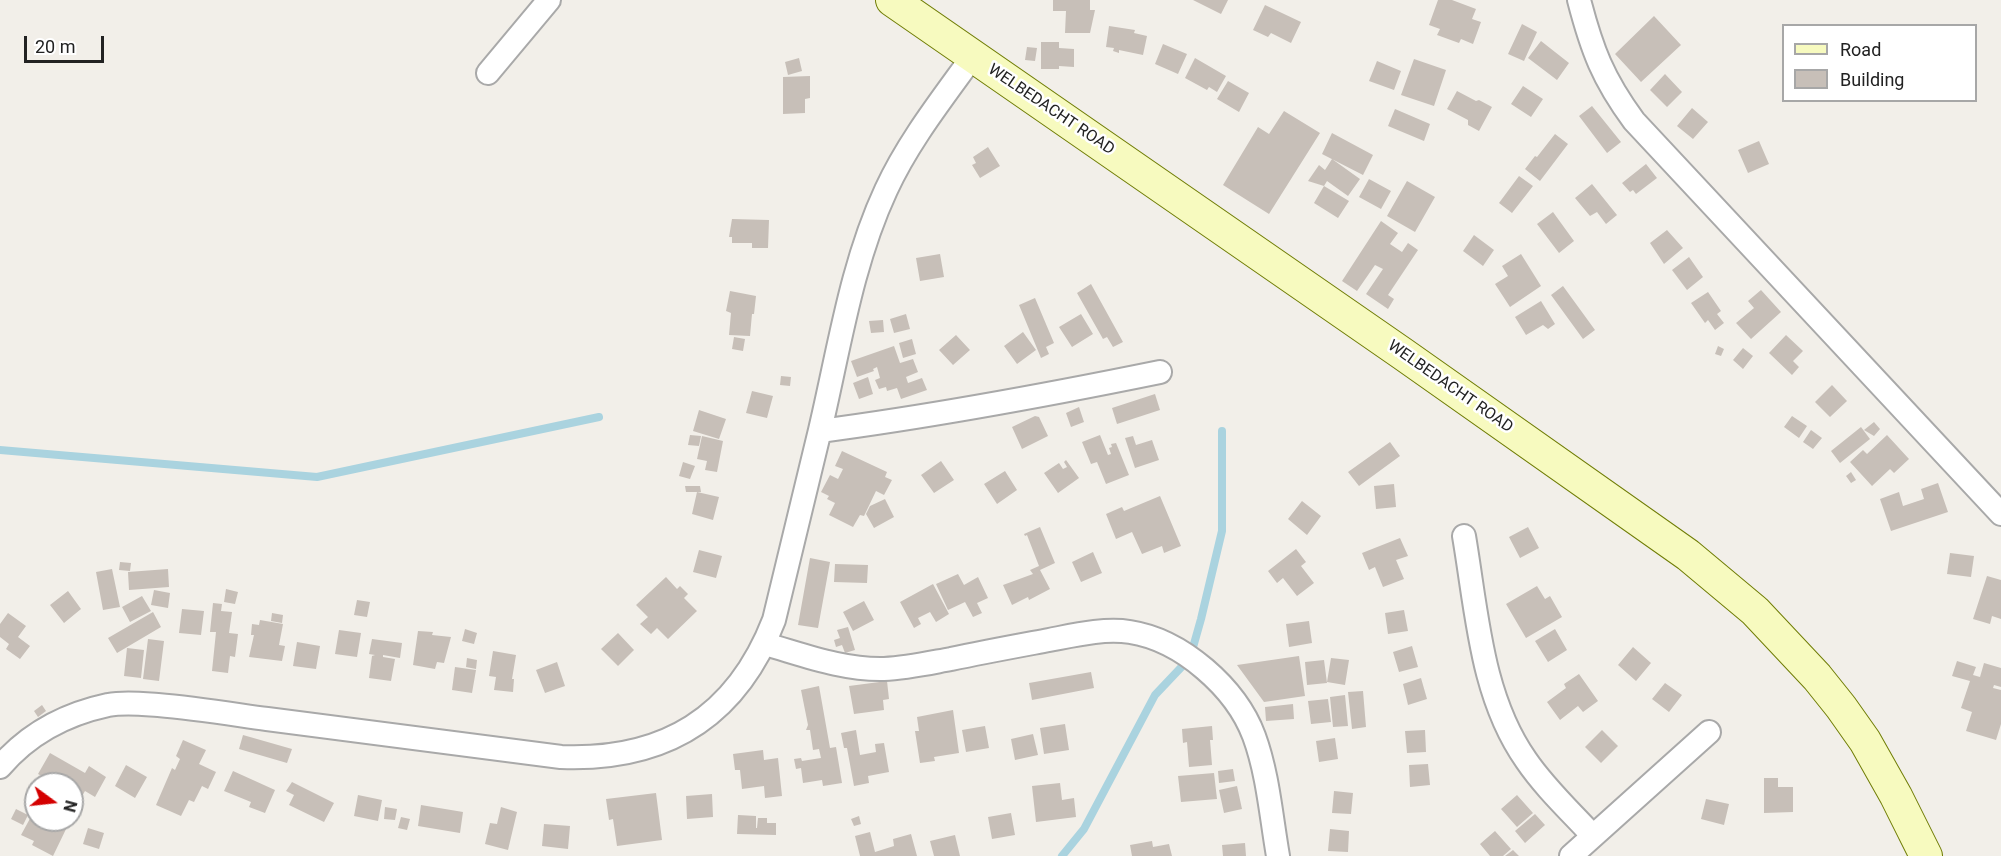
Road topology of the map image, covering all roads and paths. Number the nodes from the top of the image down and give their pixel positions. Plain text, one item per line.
1 (549, 0) edge
2 (892, 0) edge
3 (1579, 0) edge
4 (973, 56) junction
5 (488, 73) dead end
6 (1160, 372) dead end
7 (820, 431) junction
8 (2001, 514) edge
9 (1464, 536) dead end
10 (765, 644) junction
11 (1709, 732) dead end
12 (0, 767) edge
13 (1593, 836) junction
14 (1278, 856) edge
15 (1571, 856) edge
16 (1926, 856) edge

1 - 5 street
2 - 4 street, WELBEDACHT ROAD
3 - 8 street
4 - 7 street
4 - 16 street, WELBEDACHT ROAD
6 - 7 street
7 - 10 street
9 - 13 street
10 - 12 street
10 - 14 street
11 - 13 street
13 - 15 street

